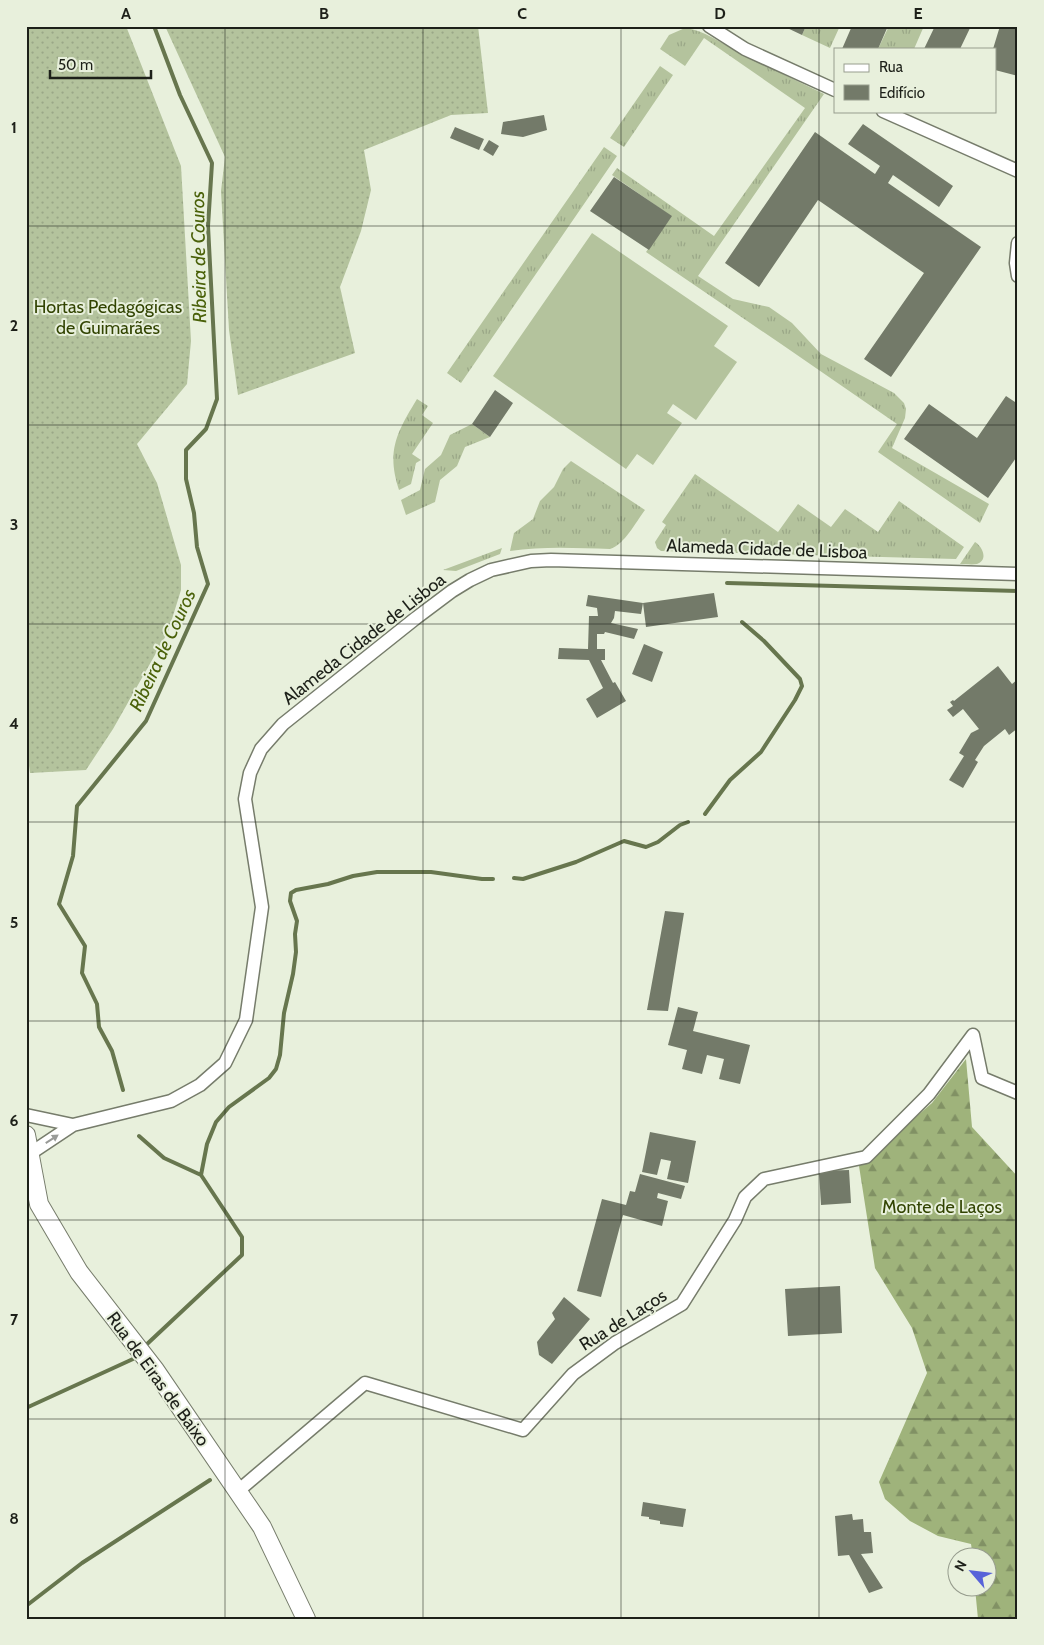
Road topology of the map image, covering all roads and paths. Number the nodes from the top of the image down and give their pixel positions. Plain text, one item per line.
1 (709, 26) edge
2 (834, 90) edge
3 (885, 112) edge
4 (1018, 171) edge
5 (1018, 243) edge
6 (1018, 276) edge
7 (1018, 574) edge
8 (1018, 1093) edge
9 (26, 1115) edge
10 (73, 1125) junction
11 (26, 1135) edge
12 (31, 1153) junction
13 (238, 1491) junction
14 (306, 1619) edge

1 - 2 street
3 - 4 street
5 - 6 street
7 - 10 street, Alameda Cidade de Lisboa
8 - 13 street, Rua de Laços
9 - 10 street, Alameda Cidade de Lisboa
12 -> 10 street, Alameda Cidade de Lisboa
11 - 12 street, Rua de Eiras de Baixo
12 - 13 street, Rua de Eiras de Baixo
13 - 14 street, Rua de Eiras de Baixo

